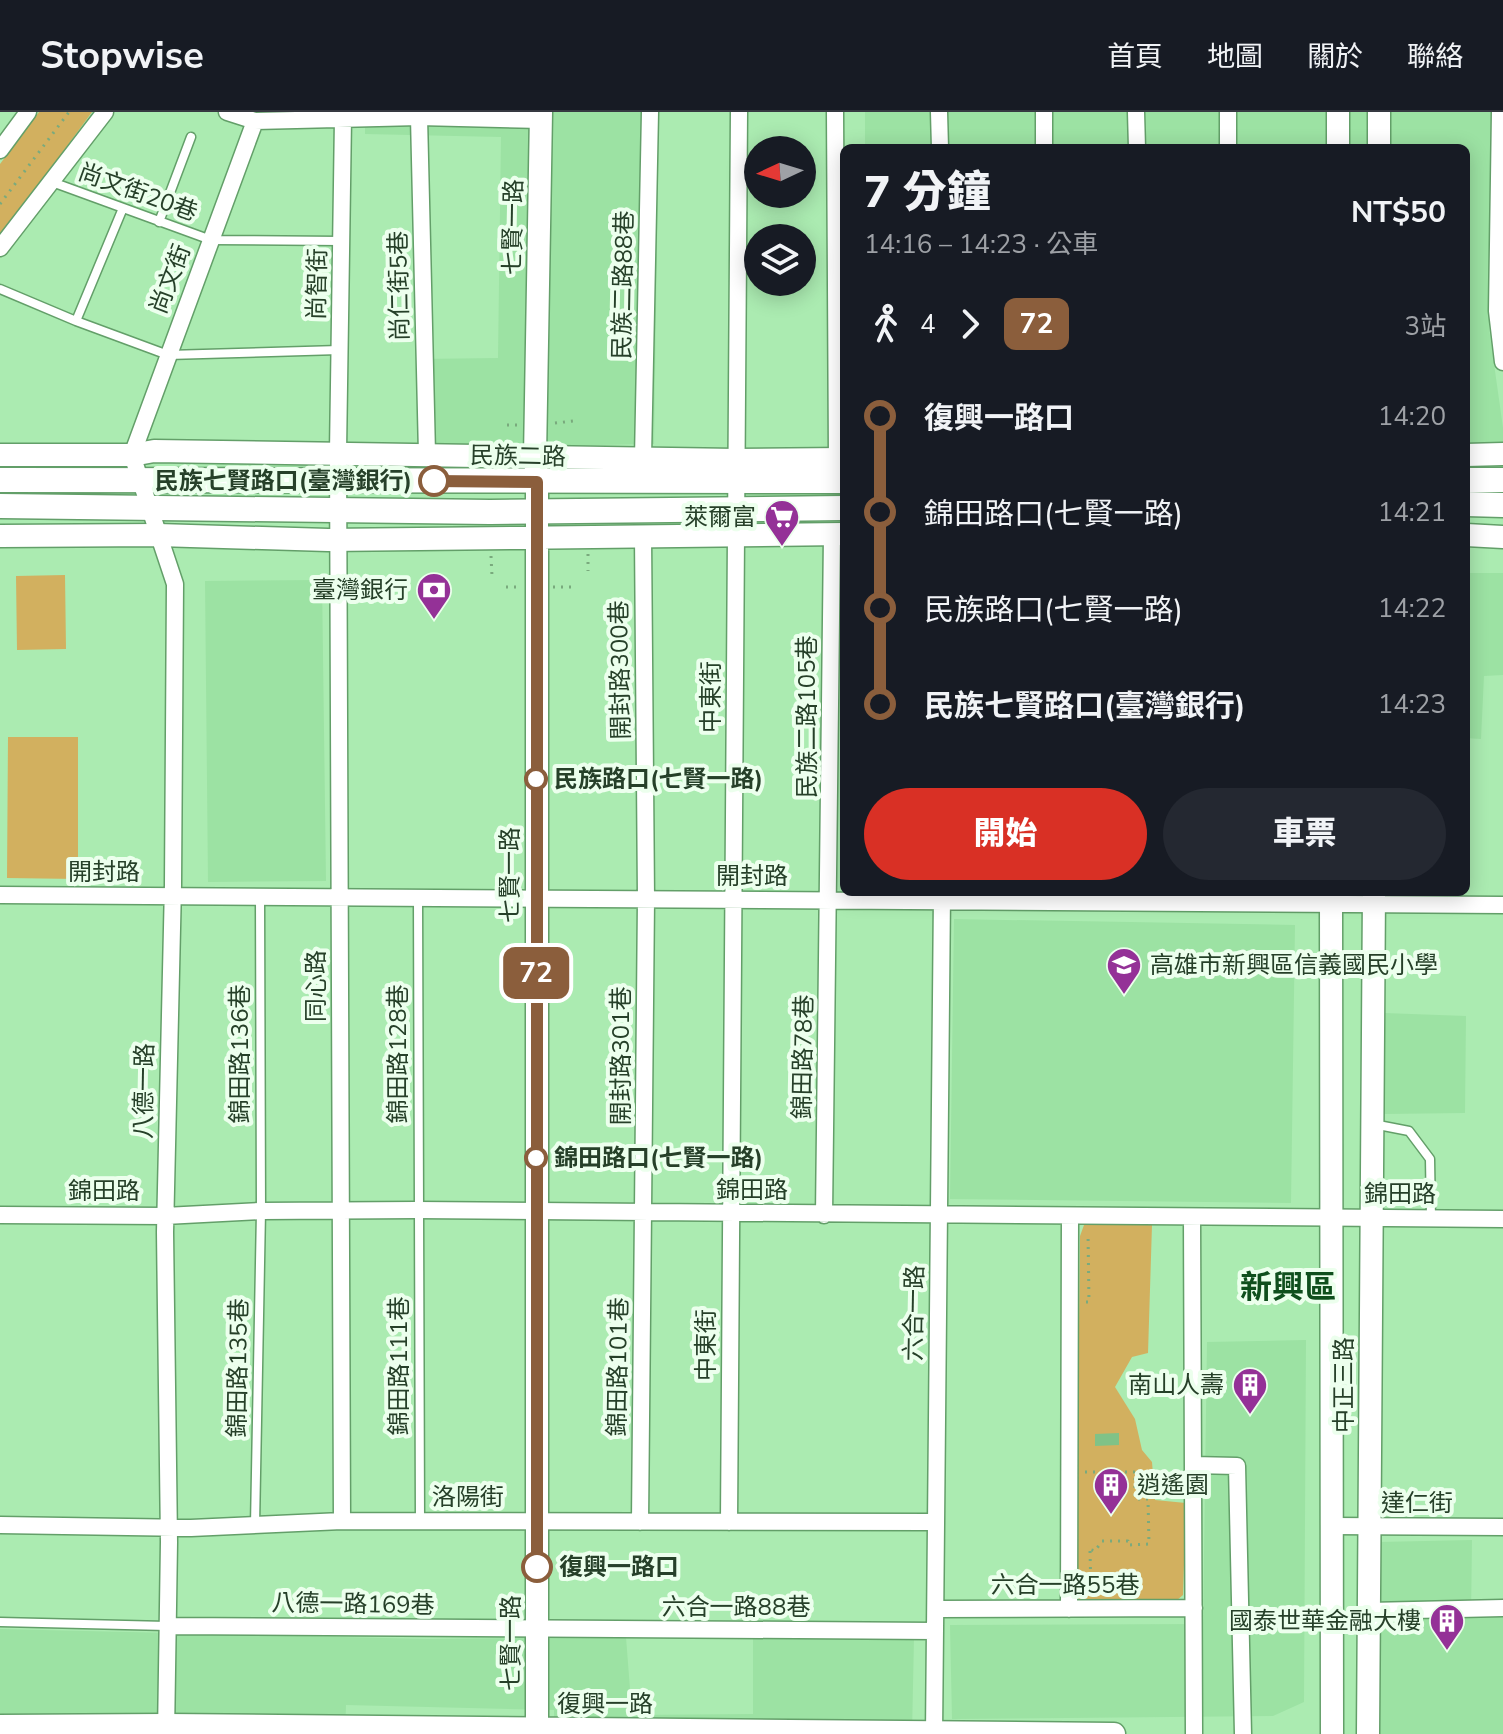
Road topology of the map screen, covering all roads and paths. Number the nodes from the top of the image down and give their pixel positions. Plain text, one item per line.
1 (28, 112) edge
2 (69, 112) edge
3 (105, 112) edge
4 (227, 112) edge
5 (650, 112) edge
6 (739, 112) edge
7 (835, 112) edge
8 (939, 112) edge
9 (1044, 112) edge
10 (1136, 112) edge
11 (1228, 112) edge
12 (1338, 112) edge
13 (1379, 112) edge
14 (1500, 112) edge
15 (541, 116) edge
16 (419, 117) junction
17 (343, 118) junction
18 (255, 121) junction
19 (191, 137) dead end
20 (940, 144) edge
21 (1044, 144) edge
22 (1137, 144) edge
23 (1228, 144) edge
24 (1338, 144) edge
25 (1379, 144) edge
26 (0, 150) edge
27 (52, 182) junction
28 (1501, 184) edge
29 (0, 204) edge
30 (123, 208) junction
31 (159, 222) junction
32 (211, 240) junction
33 (342, 241) junction
34 (0, 248) edge
35 (0, 289) edge
36 (1500, 312) edge
37 (76, 321) junction
38 (340, 350) junction
39 (168, 355) junction
40 (1503, 362) edge
41 (840, 365) edge
42 (338, 452) junction
43 (427, 454) junction
44 (1503, 454) edge
45 (0, 455) edge
46 (132, 455) junction
47 (1470, 455) edge
48 (535, 457) junction
49 (643, 458) junction
50 (840, 466) edge
51 (736, 471) junction
52 (338, 479) junction
53 (10, 480) edge
54 (140, 480) junction
55 (1470, 480) edge
56 (1503, 480) edge
57 (537, 482) junction
58 (1470, 504) edge
59 (1503, 505) edge
60 (10, 506) edge
61 (149, 508) junction
62 (840, 508) edge
63 (736, 510) junction
64 (338, 511) junction
65 (536, 512) junction
66 (838, 534) edge
67 (158, 535) junction
68 (736, 535) junction
69 (1470, 535) edge
70 (643, 536) junction
71 (0, 537) edge
72 (536, 537) junction
73 (1503, 537) edge
74 (338, 539) junction
75 (0, 895) edge
76 (172, 896) junction
77 (260, 897) junction
78 (340, 897) junction
79 (942, 897) edge
80 (1068, 897) edge
81 (1137, 897) edge
82 (418, 898) junction
83 (536, 898) junction
84 (1220, 898) edge
85 (1331, 898) edge
86 (1374, 898) edge
87 (646, 899) junction
88 (735, 900) junction
89 (830, 900) junction
90 (1503, 905) edge
91 (1372, 1123) junction
92 (341, 1210) junction
93 (417, 1210) junction
94 (261, 1211) junction
95 (536, 1213) junction
96 (644, 1213) junction
97 (731, 1214) junction
98 (0, 1215) edge
99 (824, 1215) junction
100 (939, 1215) junction
101 (165, 1216) junction
102 (1070, 1216) junction
103 (1192, 1217) junction
104 (1330, 1218) junction
105 (1371, 1218) junction
106 (1431, 1219) junction
107 (1503, 1219) edge
108 (1088, 1233) dead end
109 (1082, 1302) dead end
110 (1193, 1465) junction
111 (1084, 1472) dead end
112 (342, 1521) junction
113 (420, 1521) junction
114 (537, 1521) junction
115 (640, 1522) junction
116 (729, 1522) junction
117 (936, 1522) junction
118 (0, 1525) edge
119 (255, 1526) junction
120 (1331, 1526) junction
121 (169, 1527) junction
122 (1369, 1527) junction
123 (1503, 1527) edge
124 (1085, 1543) dead end
125 (1090, 1551) junction
126 (1194, 1608) junction
127 (1503, 1608) edge
128 (936, 1609) junction
129 (1069, 1609) junction
130 (1091, 1609) junction
131 (1369, 1611) junction
132 (0, 1622) edge
133 (169, 1626) junction
134 (537, 1630) junction
135 (935, 1631) junction
136 (0, 1726) edge
137 (166, 1729) edge
138 (34, 1730) edge
139 (537, 1732) edge
140 (934, 1733) edge
141 (1114, 1734) edge
142 (1194, 1734) edge
143 (1243, 1734) edge
144 (1332, 1734) edge
145 (1368, 1734) edge

1 - 26 street
2 - 29 path
3 - 27 street
4 - 18 street
5 - 49 street, 民族二路88巷
6 - 51 street, 中東街
7 - 41 street
8 - 20 street
9 - 21 street
10 - 22 street
11 - 23 street
12 - 24 street
13 - 25 street
14 - 28 street
15 - 16 street
15 - 48 street, 七賢一路
16 - 17 street
16 - 43 street, 尚仁街5巷
17 - 18 street
17 - 33 street, 尚智街
18 - 32 street, 尚文街
19 - 31 lane
27 - 30 lane, 尚文街20巷
27 - 34 street
28 - 36 street
30 - 31 lane, 尚文街20巷
30 - 37 lane
31 - 32 lane, 尚文街20巷
32 - 33 lane, 尚文街20巷
32 - 39 street, 尚文街
33 - 38 street, 尚智街
35 - 37 lane
36 - 40 street
37 - 39 lane
38 - 39 lane
38 - 42 street, 尚智街
39 - 46 street, 尚文街
42 - 43 street, 民族二路
42 - 46 street, 民族二路
42 - 52 street, 同心路
43 - 48 street, 民族二路
44 - 47 street
45 - 46 street, 民族二路
46 - 54 street, 八德一路
48 - 49 street, 民族二路
48 - 57 street, 七賢一路
49 - 51 street, 民族二路
50 - 51 main road, 民族二路
51 - 57 main road, 民族二路
51 - 63 street, 中東街
52 - 54 main road, 民族二路
52 - 57 main road, 民族二路
52 - 64 street, 同心路
53 - 54 main road, 民族二路
54 - 61 street, 八德一路
55 - 56 main road
57 - 65 street, 七賢一路
58 - 59 main road
60 - 61 main road
61 - 64 main road
61 - 67 street, 八德一路
62 - 63 main road
63 - 65 main road
63 - 68 street, 中東街
64 - 65 main road
64 - 74 street, 同心路
65 - 72 street, 七賢一路
66 - 68 street
66 - 89 street, 民族二路105巷
67 - 71 street
67 - 74 street
67 - 76 street, 八德一路
68 - 70 street
68 - 88 street, 中東街
69 - 73 street
70 - 72 street
70 - 87 street, 開封路300巷
72 - 74 street
72 - 83 street, 七賢一路
74 - 78 street, 同心路
75 - 76 street, 開封路
76 - 77 street, 開封路
76 - 101 street, 八德一路
77 - 78 street, 開封路
77 - 94 lane, 錦田路136巷
78 - 82 street, 開封路
78 - 92 street, 同心路
79 - 80 street, 開封路
79 - 89 street, 開封路
79 - 100 street, 六合一路
80 - 81 street, 開封路
81 - 84 street, 開封路
82 - 83 street, 開封路
82 - 93 lane, 錦田路128巷
83 - 87 street, 開封路
83 - 95 street, 七賢一路
84 - 85 street, 開封路
85 - 86 street, 開封路
85 - 104 street, 中正三路
86 - 90 street, 開封路
86 - 91 street, 中正三路
87 - 88 street, 開封路
87 - 96 street, 開封路301巷
88 - 89 street, 開封路
88 - 97 street, 中東街
89 - 99 street, 錦田路78巷
91 - 105 street, 中正三路
91 - 106 lane
92 - 93 street, 錦田路
92 - 94 street, 錦田路
92 - 112 street, 同心路
93 - 95 street, 錦田路
93 - 113 lane, 錦田路111巷
94 - 101 street, 錦田路
94 - 119 lane, 錦田路135巷
95 - 96 street, 錦田路
95 - 114 street, 七賢一路
96 - 97 street, 錦田路
96 - 115 street, 錦田路101巷
97 - 99 street, 錦田路
97 - 116 street, 中東街
98 - 101 street, 錦田路
99 - 100 street, 錦田路
100 - 102 street, 錦田路
100 - 117 street, 六合一路
101 - 121 street, 八德一路
102 - 103 street, 錦田路
102 - 129 street
103 - 104 street, 錦田路
103 - 110 street
104 - 105 street, 錦田路
104 - 120 street, 中正三路
105 - 106 street, 錦田路
105 - 122 street, 中正三路
106 - 107 street, 錦田路
108 - 109 path
110 - 126 street
110 - 143 street
111 - 125 path
112 - 113 street, 洛陽街
112 - 119 street, 洛陽街
113 - 114 street, 洛陽街
114 - 115 street, 洛陽街
114 - 134 street, 七賢一路
115 - 116 street, 洛陽街
116 - 117 street, 洛陽街
117 - 128 street, 六合一路
118 - 121 street, 洛陽街
119 - 121 street, 洛陽街
120 - 122 street, 達仁街
120 - 144 street, 中正三路
121 - 133 street, 八德一路
122 - 123 street, 達仁街
122 - 131 street, 中正三路
124 - 125 path
125 - 130 path
126 - 130 street, 六合一路55巷
126 - 142 street
127 - 131 street
128 - 129 street, 六合一路55巷
128 - 135 street, 六合一路
129 - 130 street, 六合一路55巷
131 - 145 street, 中正三路
132 - 133 lane
133 - 134 street, 八德一路169巷
133 - 137 street, 八德一路
134 - 135 street, 六合一路88巷
134 - 139 street, 七賢一路
135 - 140 street, 六合一路
136 - 138 street, 復興一路
137 - 138 street, 復興一路
137 - 139 street, 復興一路
139 - 140 street, 復興一路
140 - 141 street, 復興一路

